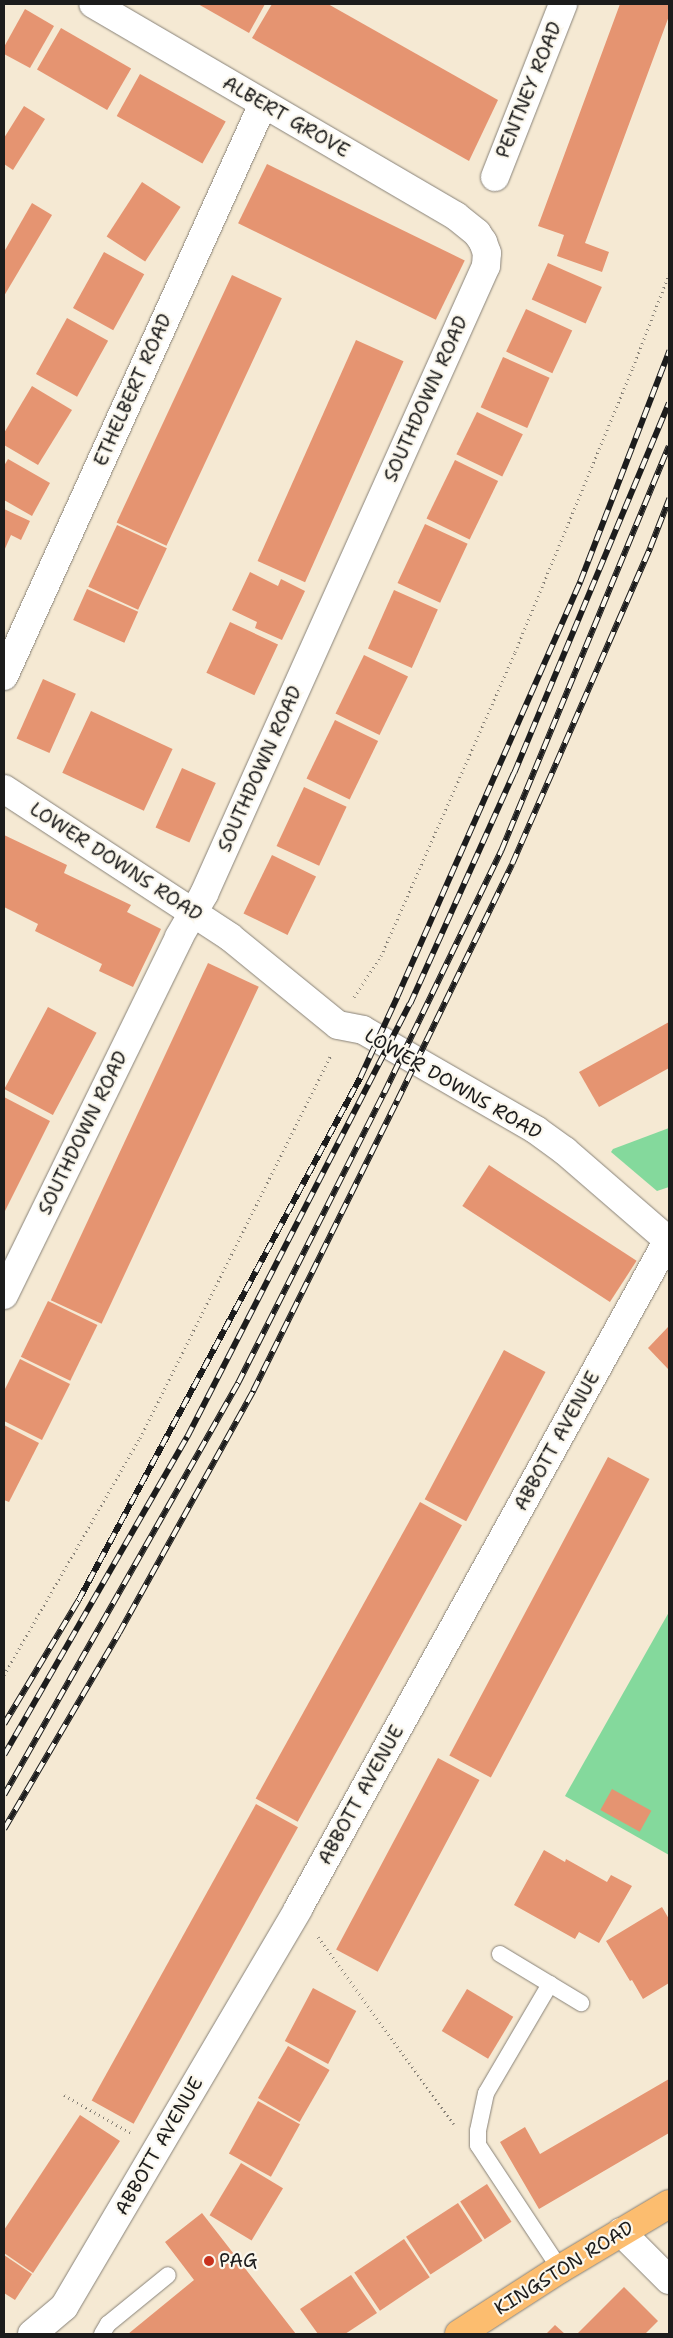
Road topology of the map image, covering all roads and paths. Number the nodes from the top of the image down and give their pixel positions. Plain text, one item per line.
1 (93, 4) edge
2 (563, 4) edge
3 (263, 104) junction
4 (495, 177) dead end
5 (477, 233) joint
6 (669, 274) edge
7 (4, 676) edge
8 (4, 789) edge
9 (194, 912) junction
10 (338, 1025) junction
11 (669, 1240) edge
12 (4, 1295) edge
13 (4, 1675) edge
14 (298, 1909) junction
15 (500, 1954) dead end
16 (550, 1984) junction
17 (581, 2003) dead end
18 (64, 2095) dead end
19 (478, 2145) junction
20 (158, 2148) junction
21 (669, 2204) edge
22 (620, 2232) junction
23 (560, 2269) junction
24 (168, 2275) dead end
25 (669, 2280) edge
26 (32, 2334) edge
27 (102, 2334) edge
28 (459, 2334) edge

1 - 3 street, ALBERT GROVE
2 - 4 street, PENTNEY ROAD
3 - 5 street, ALBERT GROVE
3 - 7 street, ETHELBERT ROAD
5 - 9 street, SOUTHDOWN ROAD
6 - 10 path
8 - 9 street, LOWER DOWNS ROAD
9 - 10 street, LOWER DOWNS ROAD
9 - 12 street, SOUTHDOWN ROAD
10 - 11 street, LOWER DOWNS ROAD
10 - 13 path
11 - 14 street, ABBOTT AVENUE
14 - 19 path
14 - 20 street, ABBOTT AVENUE
15 - 16 lane
16 - 17 lane
16 - 19 lane
18 - 20 path
19 - 23 lane
20 - 26 street, ABBOTT AVENUE
21 - 22 main road, KINGSTON ROAD
22 - 23 main road, KINGSTON ROAD
22 - 25 street
23 - 28 main road, KINGSTON ROAD
24 - 27 lane

